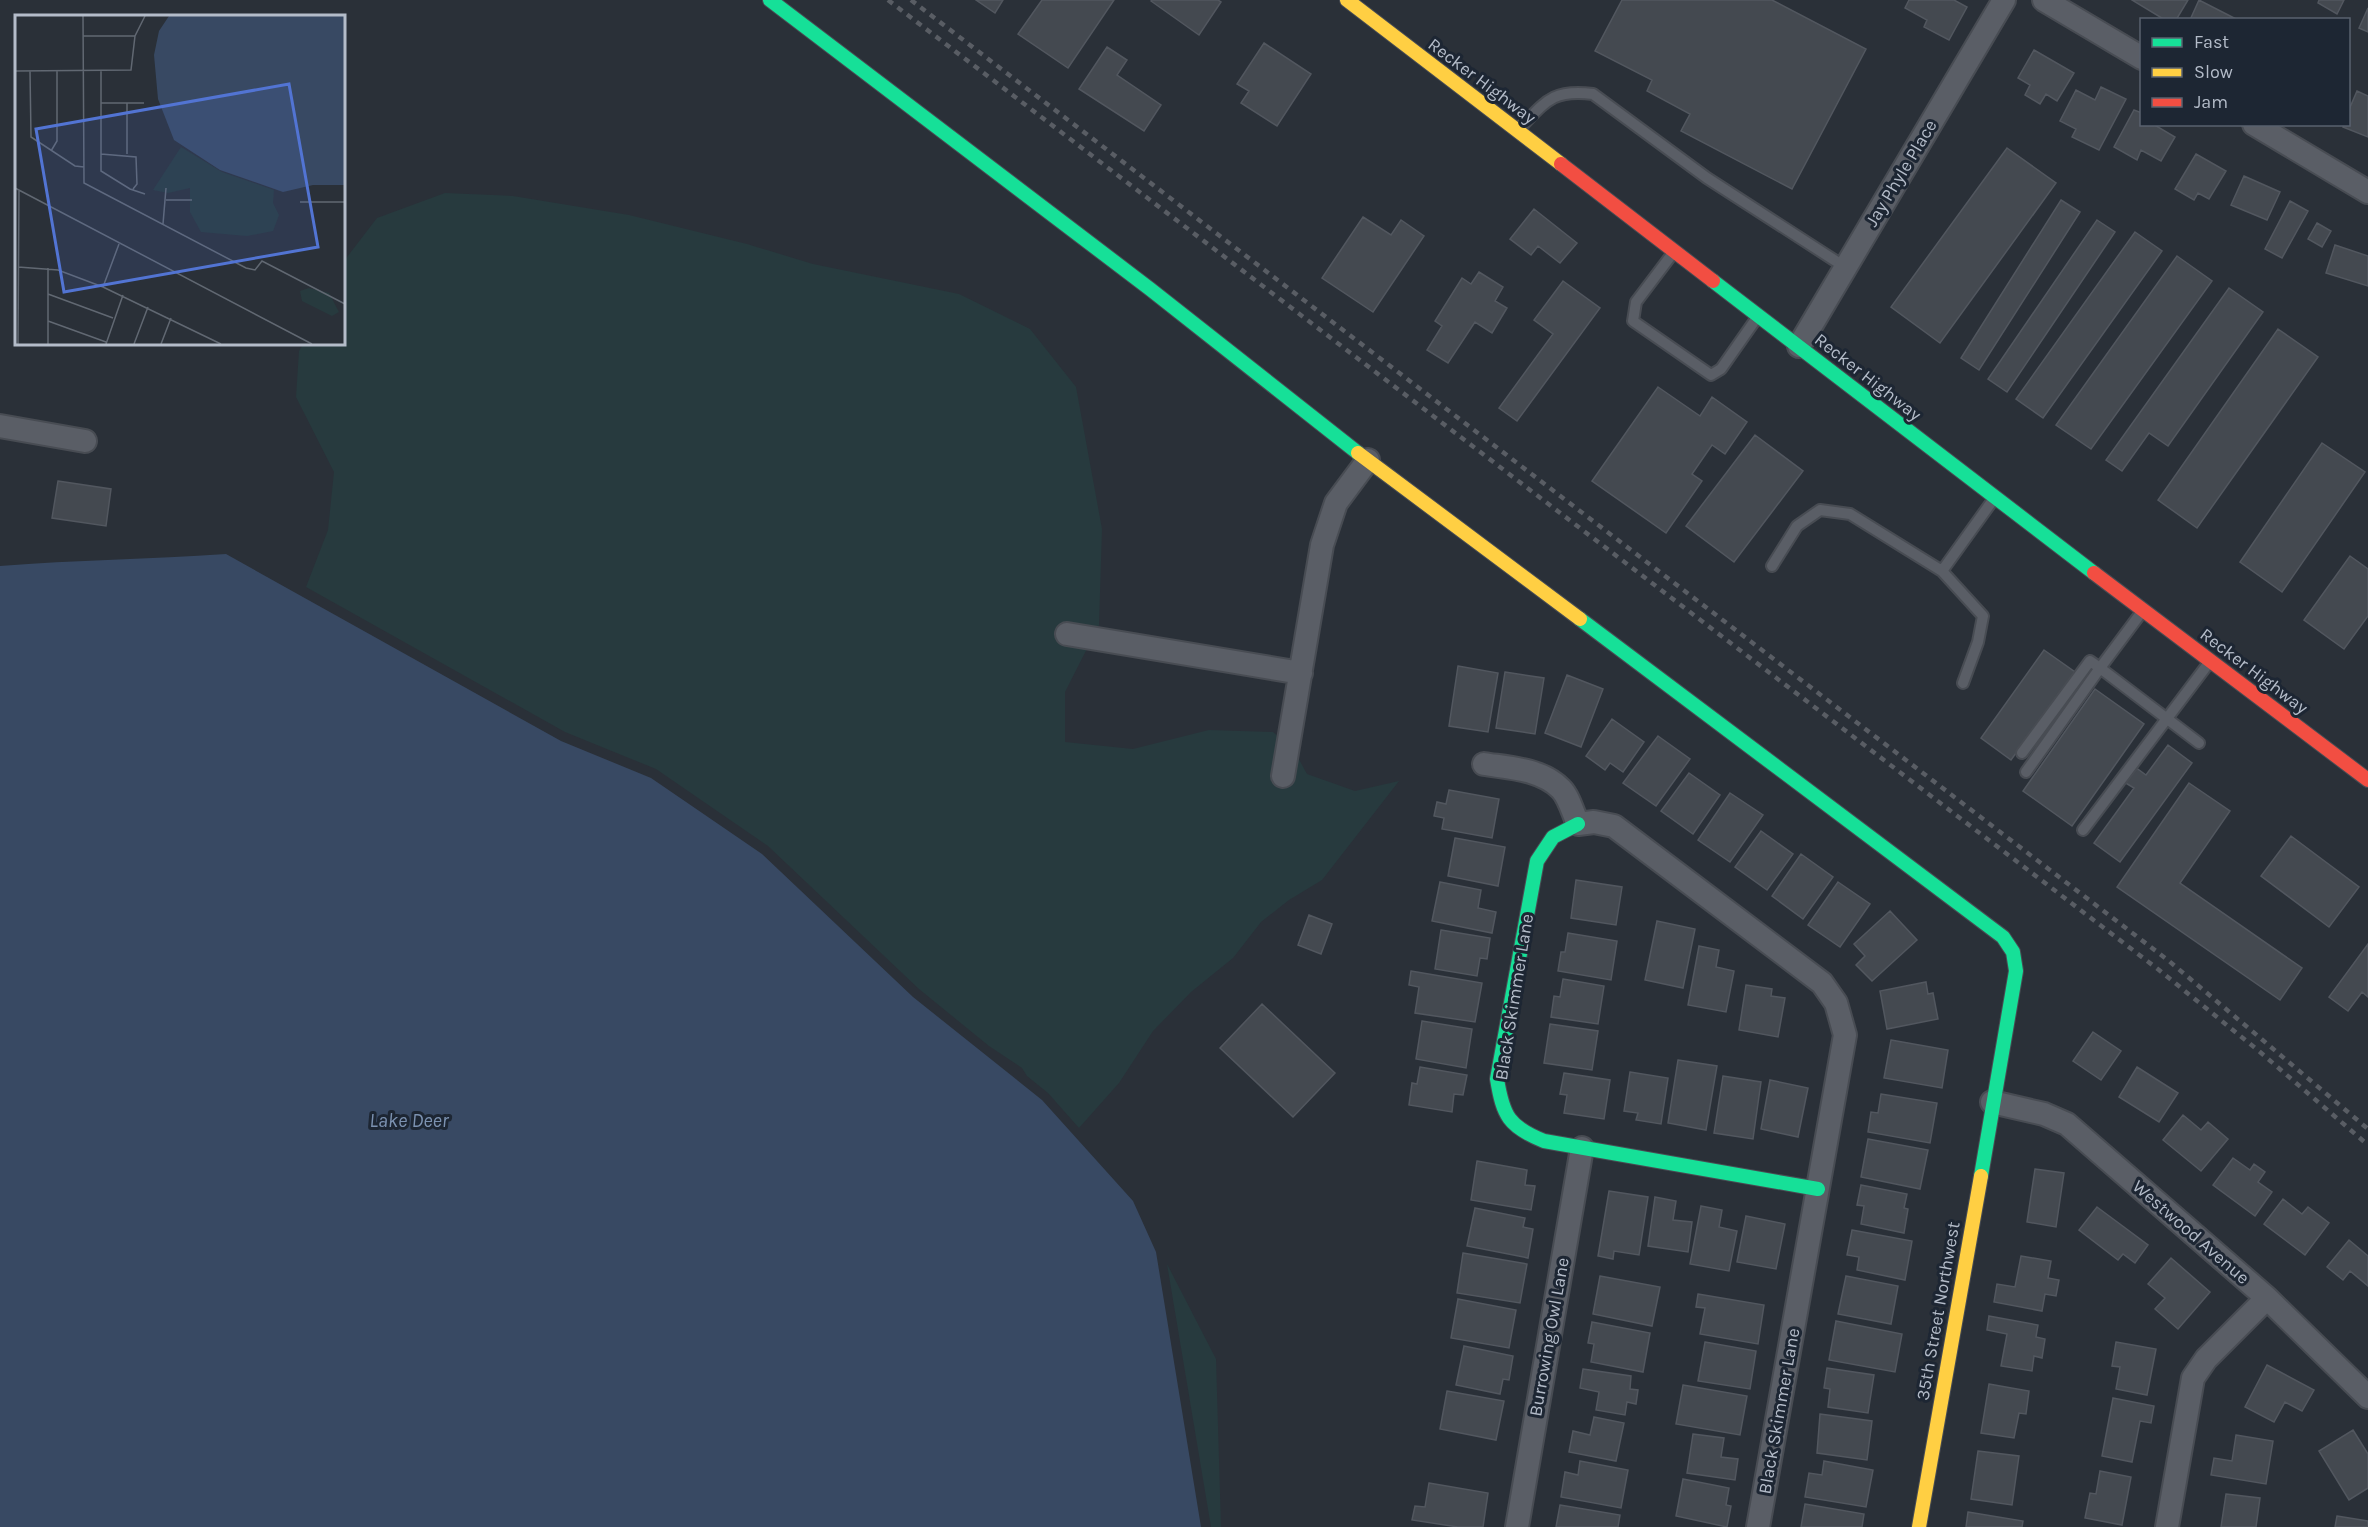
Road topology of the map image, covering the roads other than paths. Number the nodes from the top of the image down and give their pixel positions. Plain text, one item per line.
1 (770, 0) edge
2 (1347, 0) edge
3 (2004, 0) edge
4 (2044, 0) edge
5 (2140, 57) edge
6 (2257, 126) edge
7 (1518, 131) junction
8 (2368, 192) edge
9 (1675, 251) junction
10 (1845, 267) junction
11 (1759, 315) junction
12 (1799, 346) junction
13 (0, 426) edge
14 (85, 441) dead end
15 (1368, 460) junction
16 (1995, 498) junction
17 (1772, 566) dead end
18 (1942, 571) junction
19 (2143, 610) junction
20 (1067, 634) dead end
21 (2210, 661) junction
22 (2100, 668) junction
23 (1301, 674) junction
24 (1963, 683) dead end
25 (2167, 719) junction
26 (2199, 743) dead end
27 (2022, 753) dead end
28 (1484, 764) dead end
29 (2026, 772) dead end
30 (1284, 776) dead end
31 (2368, 780) edge
32 (1578, 824) junction
33 (2083, 830) dead end
34 (1992, 1102) junction
35 (1582, 1148) junction
36 (1818, 1189) junction
37 (2267, 1298) junction
38 (2368, 1397) edge
39 (1517, 1527) edge
40 (1758, 1527) edge
41 (1919, 1527) edge
42 (2167, 1527) edge

1 - 15 street, 35th Street Northwest
2 - 7 street, Recker Highway
3 - 10 street, Jay Phyle Place
4 - 5 street
6 - 8 street
7 - 9 street, Recker Highway
7 - 10 lane
9 - 11 street, Recker Highway
9 - 11 lane
10 - 12 street, Jay Phyle Place
11 - 12 street, Recker Highway
12 - 16 street, Recker Highway
13 - 14 street
15 - 23 street
15 - 34 street, 35th Street Northwest
16 - 18 lane
16 - 19 street, Recker Highway
17 - 18 lane
18 - 24 lane
19 - 21 street, Recker Highway
19 - 22 lane
20 - 23 street
21 - 25 lane
21 - 31 street, Recker Highway
22 - 25 lane
22 - 27 lane
22 - 29 lane
23 - 30 street
25 - 26 lane
25 - 33 lane
28 - 32 street
32 - 35 street, Black Skimmer Lane
32 - 36 street, Black Skimmer Lane
34 - 37 street, Westwood Avenue
34 - 41 street, 35th Street Northwest
35 - 36 street, Black Skimmer Lane
35 - 39 street, Burrowing Owl Lane
36 - 40 street, Black Skimmer Lane
37 - 38 street, Westwood Avenue
37 - 42 street

